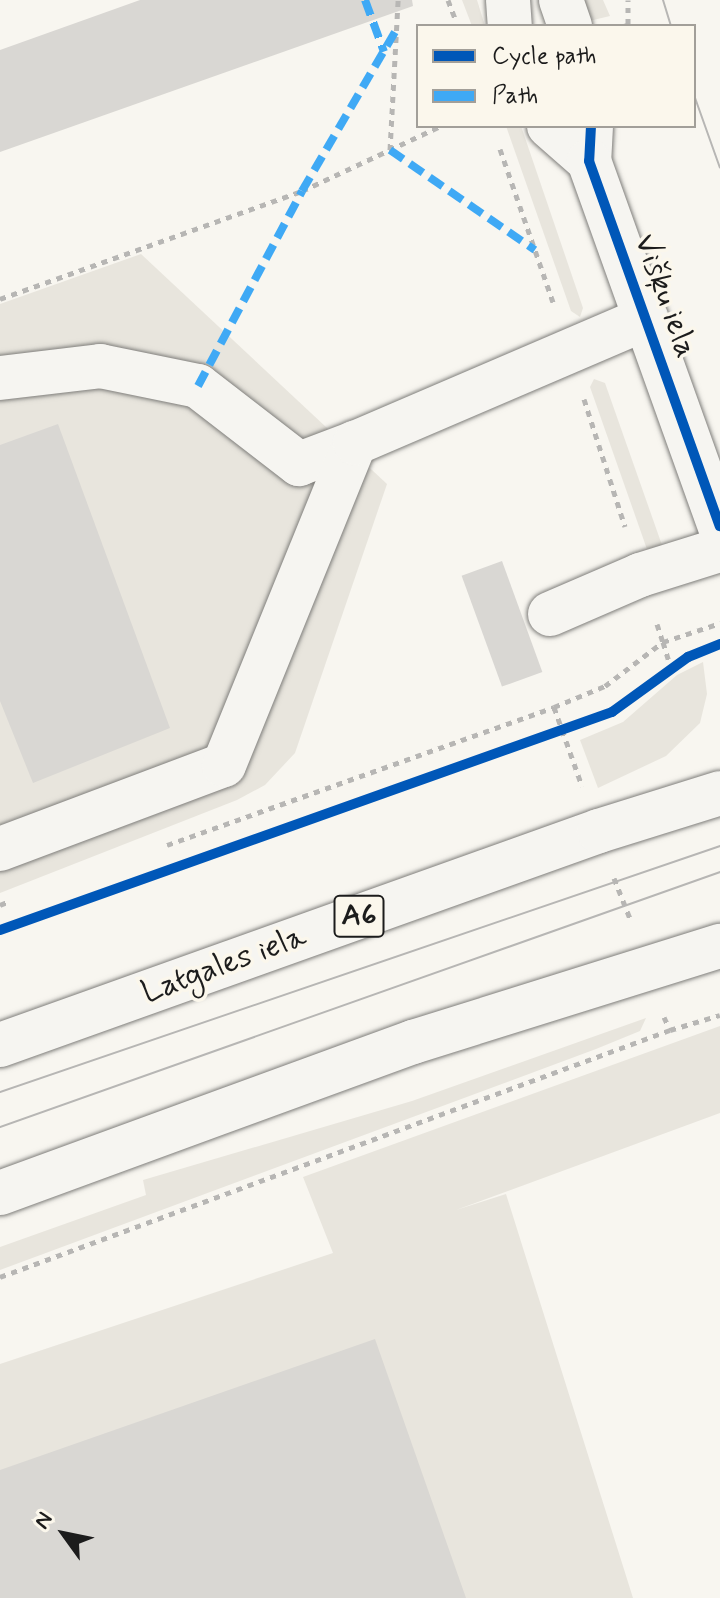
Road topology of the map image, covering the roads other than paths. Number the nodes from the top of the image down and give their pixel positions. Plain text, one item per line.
1 (508, 0) edge
2 (561, 0) edge
3 (510, 24) edge
4 (569, 24) edge
5 (554, 128) edge
6 (590, 143) edge
7 (646, 318) junction
8 (0, 378) edge
9 (355, 443) junction
10 (720, 526) edge
11 (720, 550) edge
12 (550, 614) dead end
13 (720, 793) edge
14 (0, 849) edge
15 (720, 946) edge
16 (0, 1045) edge
17 (0, 1193) edge

1 - 3 main road
2 - 4 main road
5 - 6 main road, Višķu iela
6 - 7 main road, Višķu iela
7 - 9 main road
7 - 10 main road, Višķu iela
8 - 9 main road
9 - 14 main road
11 - 12 main road
13 - 16 main road, Latgales iela / A6
15 - 17 main road

